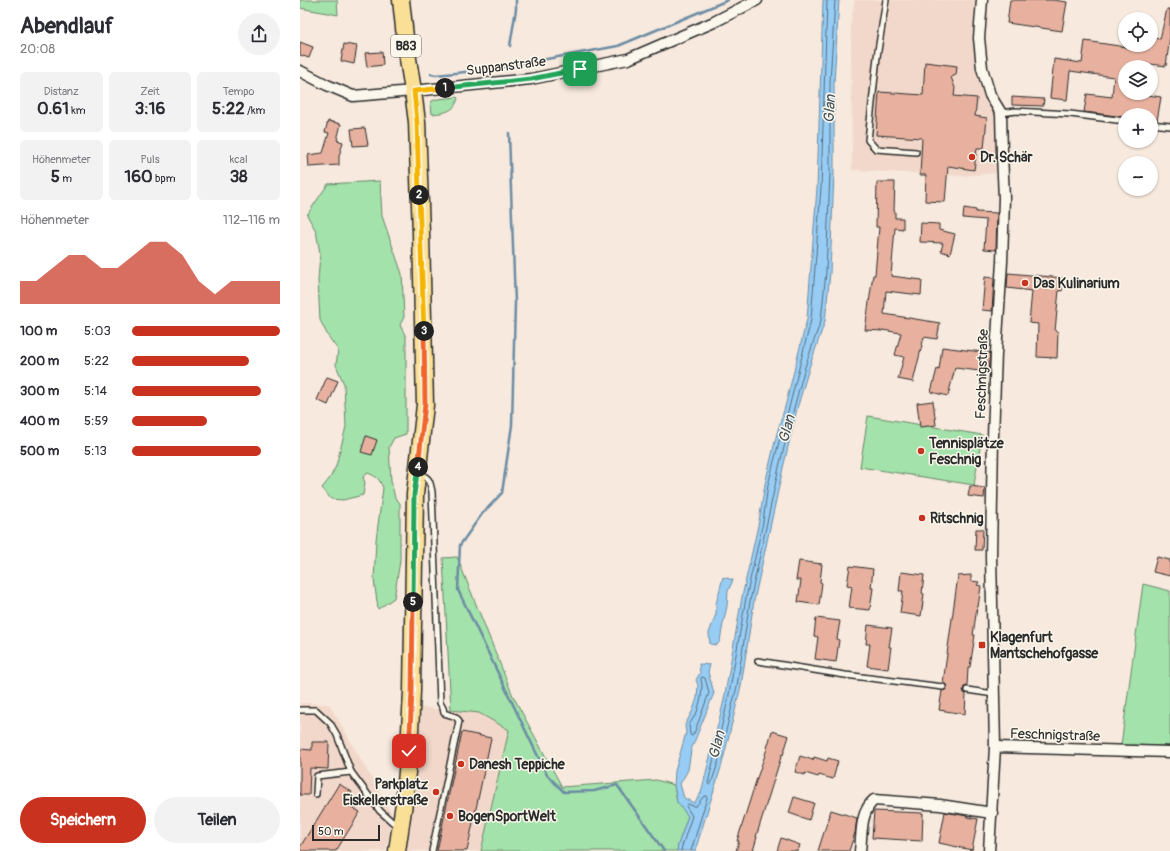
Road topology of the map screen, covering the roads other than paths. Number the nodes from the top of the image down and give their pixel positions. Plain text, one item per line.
1 (401, 0) edge
2 (757, 0) edge
3 (886, 0) edge
4 (982, 0) edge
5 (300, 71) edge
6 (414, 91) junction
7 (1001, 113) junction
8 (1118, 120) edge
9 (1158, 125) edge
10 (1170, 126) edge
11 (916, 152) dead end
12 (417, 472) junction
13 (758, 661) dead end
14 (942, 687) dead end
15 (967, 690) dead end
16 (994, 694) junction
17 (300, 710) edge
18 (995, 747) junction
19 (1170, 752) edge
20 (351, 772) junction
21 (316, 794) dead end
22 (992, 813) junction
23 (400, 828) junction
24 (397, 851) edge
25 (432, 851) edge
26 (860, 851) edge
27 (989, 851) edge

1 - 6 main road, B83
2 - 6 street, Suppanstraße
3 - 11 lane
4 - 7 street
5 - 6 street, Suppanstraße
6 - 12 main road, B83
7 - 8 lane
7 - 16 street, Feschnigstraße
9 - 10 lane
12 - 23 main road, B83
12 - 25 lane
13 - 14 lane
15 - 16 lane
16 - 18 street, Feschnigstraße
17 - 20 lane
18 - 19 street, Feschnigstraße
18 - 22 street
20 - 21 lane
20 - 23 lane
22 - 26 street
22 - 27 street
23 - 24 main road, B83

